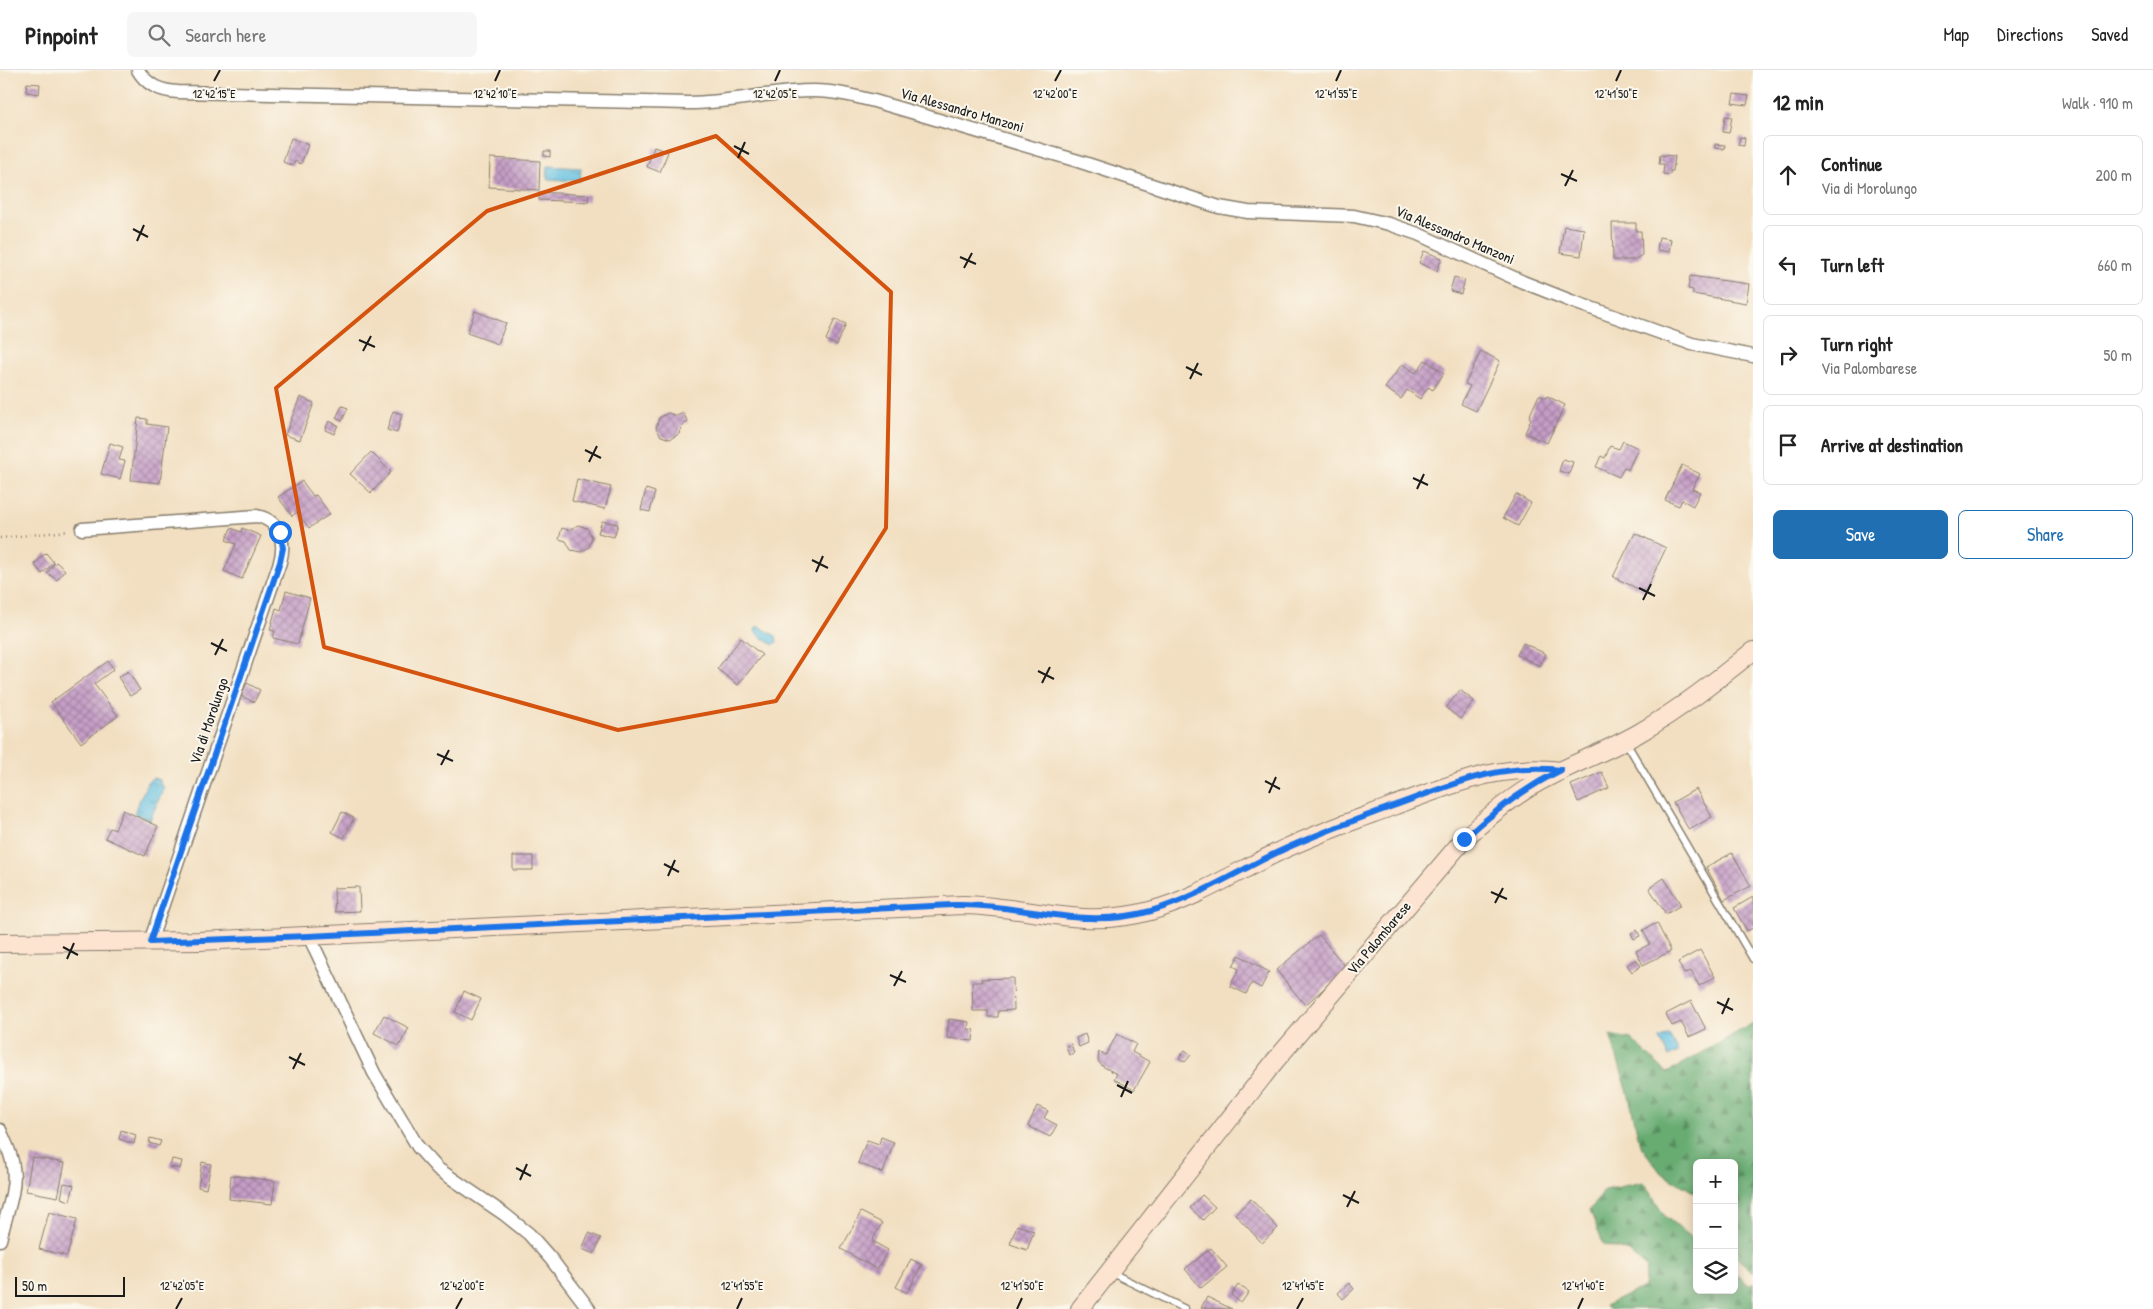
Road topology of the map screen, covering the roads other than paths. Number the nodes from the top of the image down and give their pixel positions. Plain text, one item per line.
1 (138, 70) edge
2 (1753, 356) edge
3 (82, 529) road end
4 (1753, 651) edge
5 (1625, 741) junction
6 (1561, 770) junction
7 (309, 936) junction
8 (150, 942) junction
9 (0, 943) edge
10 (1753, 959) edge
11 (0, 1130) edge
12 (0, 1240) edge
13 (1109, 1272) junction
14 (589, 1309) edge
15 (1080, 1309) edge
16 (1184, 1309) edge

1 - 2 street, Via Alessandro Manzoni
3 - 8 street, Via di Morolungo
4 - 5 street, Via Palombarese
5 - 6 street, Via Palombarese
5 - 10 lane
6 - 7 street
6 - 13 street, Via Palombarese
7 - 8 street
7 - 14 street
8 - 9 street
11 - 12 street
13 - 15 street, Via Palombarese
13 - 16 lane

